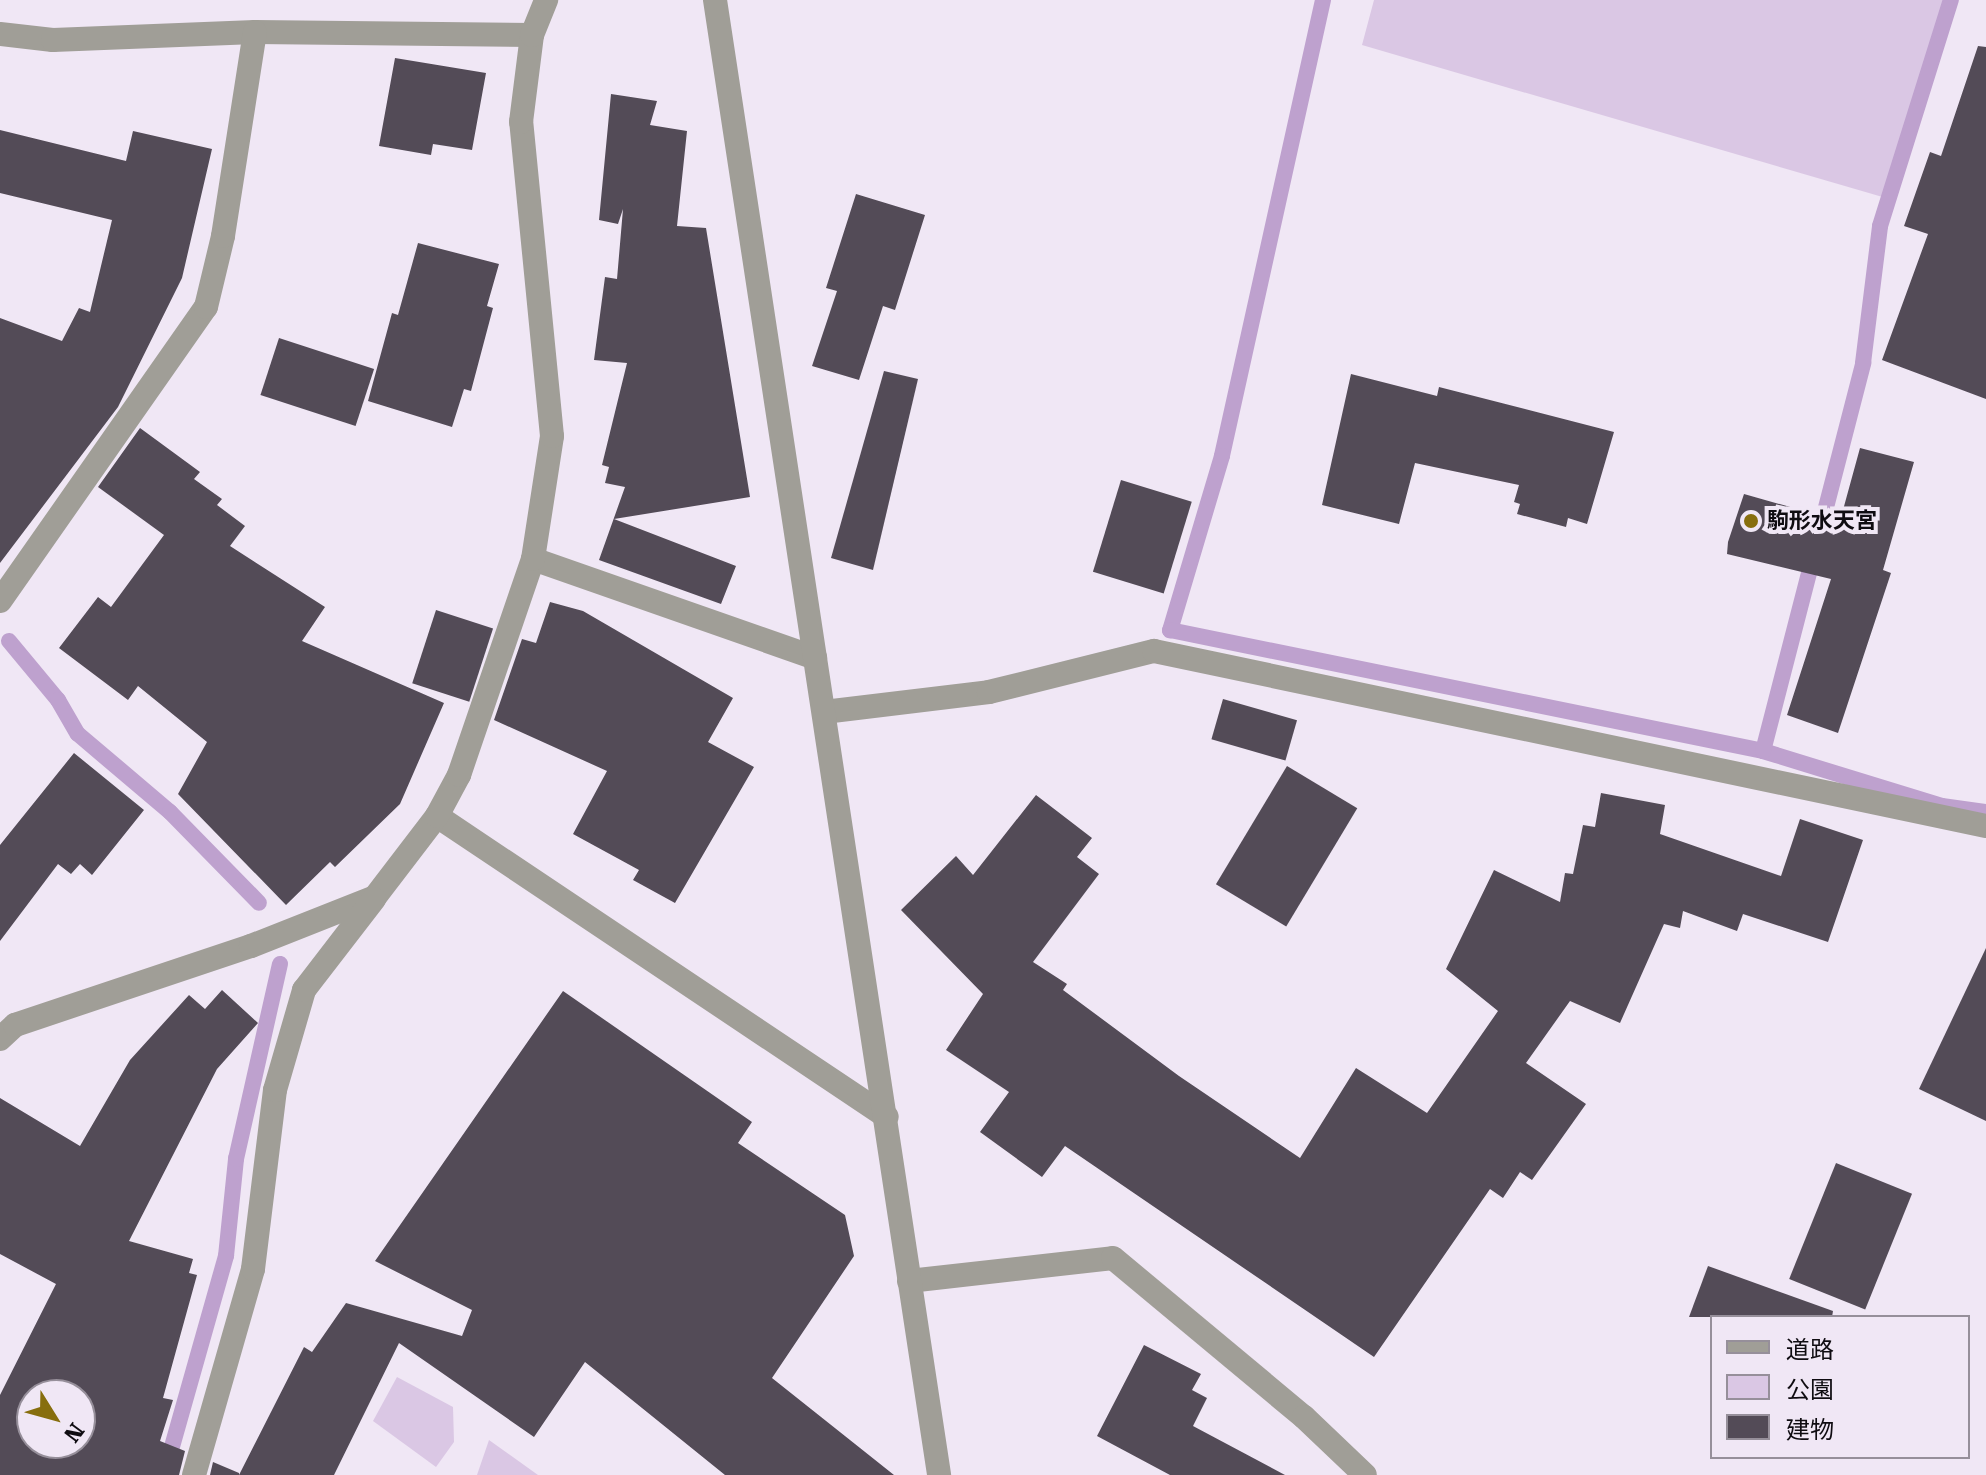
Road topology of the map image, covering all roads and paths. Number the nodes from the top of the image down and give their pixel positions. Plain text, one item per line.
1 (546, 0) edge
2 (715, 0) edge
3 (255, 32) junction
4 (0, 34) edge
5 (532, 35) junction
6 (533, 559) junction
7 (0, 601) edge
8 (815, 658) junction
9 (824, 712) junction
10 (437, 816) junction
11 (1986, 826) edge
12 (375, 897) junction
13 (5, 1024) edge
14 (887, 1117) junction
15 (909, 1281) junction
16 (194, 1475) edge
17 (939, 1475) edge
18 (1365, 1475) edge

1 - 5 street
2 - 8 street
3 - 4 street
3 - 5 street
3 - 7 street
5 - 6 street
6 - 8 street
6 - 10 street
8 - 9 street
9 - 11 street
9 - 14 street
10 - 12 street
10 - 14 street
12 - 13 street
12 - 16 street
14 - 15 street
15 - 17 street
15 - 18 street

